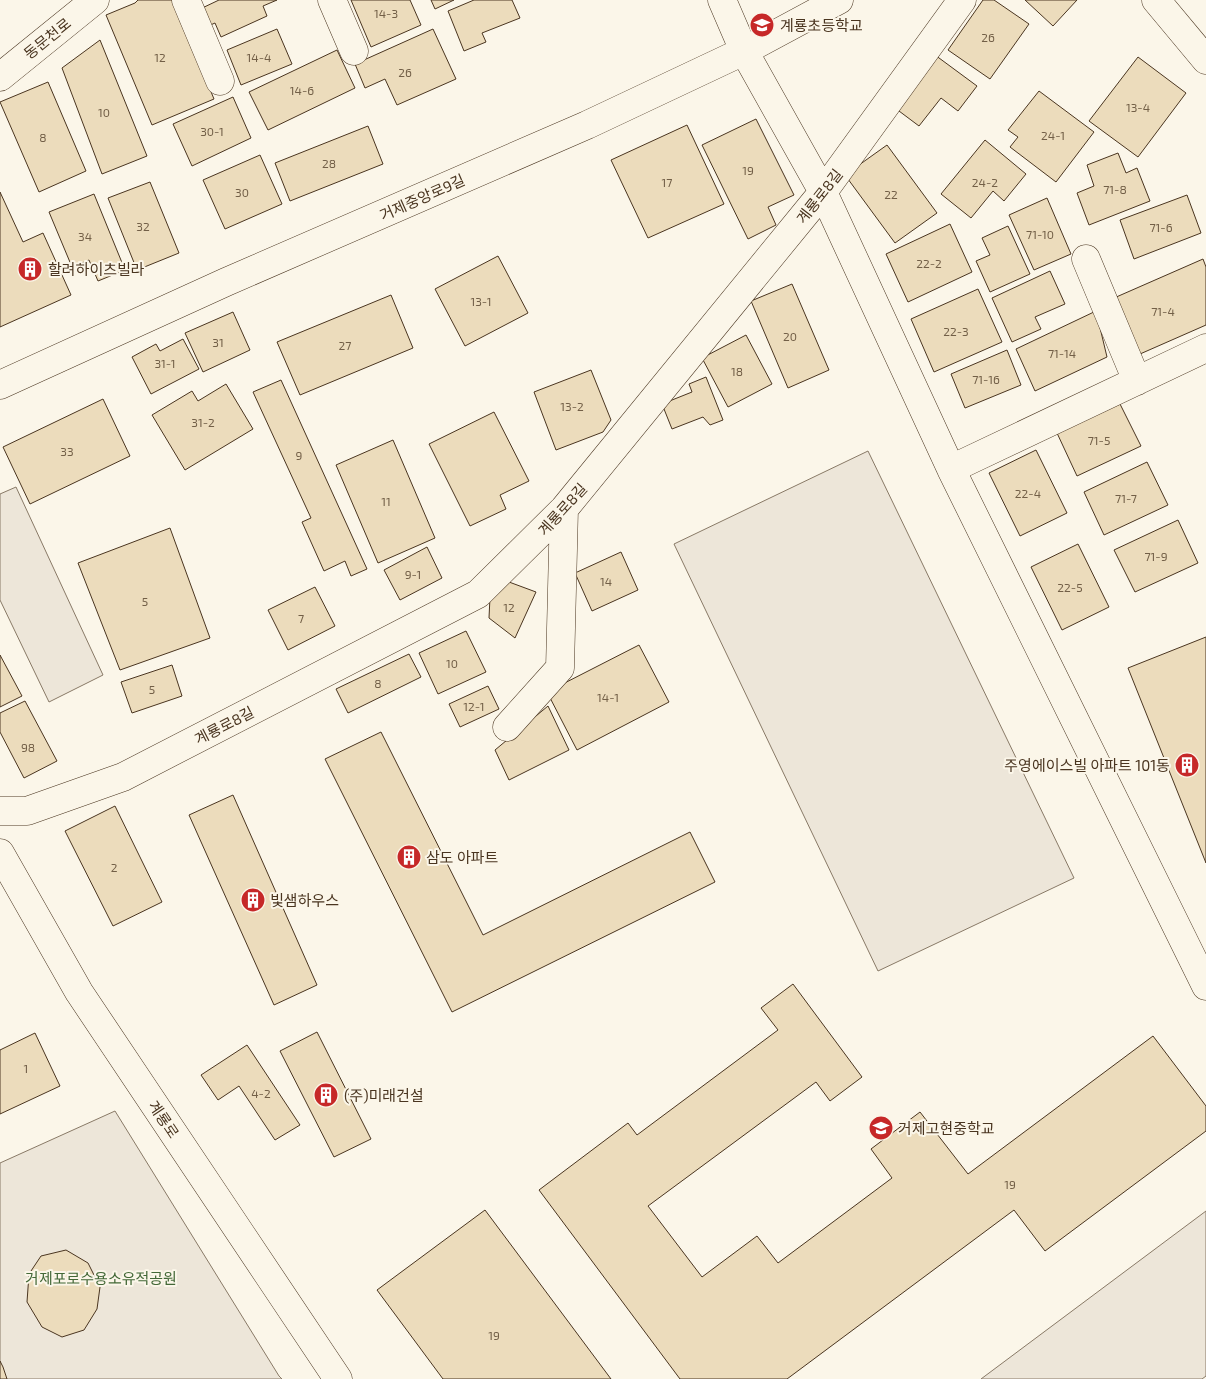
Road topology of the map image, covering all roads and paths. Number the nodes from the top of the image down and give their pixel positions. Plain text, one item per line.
1 (95, 0) edge
2 (186, 0) edge
3 (332, 0) edge
4 (722, 0) edge
5 (839, 0) edge
6 (962, 0) edge
7 (1156, 0) edge
8 (744, 51) junction
9 (354, 52) dead end
10 (1206, 60) edge
11 (0, 76) edge
12 (220, 81) dead end
13 (823, 192) junction
14 (1086, 259) dead end
15 (1206, 348) edge
16 (1137, 381) junction
17 (0, 385) edge
18 (951, 469) junction
19 (564, 509) junction
20 (507, 728) dead end
21 (0, 811) edge
22 (0, 853) edge
23 (1206, 986) edge
24 (338, 1379) edge

1 - 11 street, 동문천로
2 - 12 street
3 - 9 street
4 - 8 street
5 - 8 street, 거제중앙로9길
6 - 13 street, 계룡로8길
7 - 10 street
8 - 13 street
8 - 17 street, 거제중앙로9길
13 - 18 street
13 - 19 street, 계룡로8길
14 - 16 street
15 - 16 street
16 - 18 street
18 - 23 street
19 - 20 street
19 - 21 street, 계룡로8길
22 - 24 street, 계룡로

